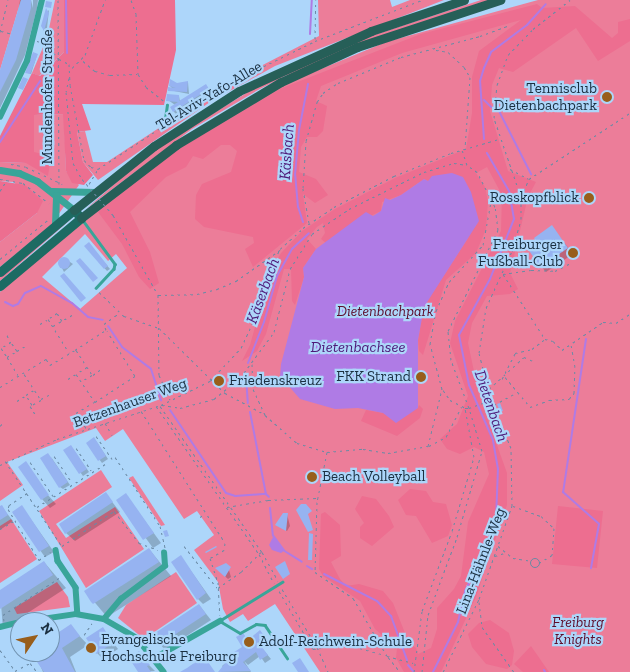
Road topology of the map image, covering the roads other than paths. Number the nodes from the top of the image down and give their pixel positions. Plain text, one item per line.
1 (42, 0) edge
2 (464, 0) edge
3 (500, 0) edge
4 (167, 105) road end
5 (0, 117) edge
6 (164, 126) dead end
7 (0, 170) edge
8 (95, 192) junction
9 (57, 193) junction
10 (74, 210) junction
11 (82, 218) junction
12 (55, 225) junction
13 (0, 272) edge
14 (0, 286) edge
15 (96, 288) road end
16 (56, 550) road end
17 (164, 553) road end
18 (283, 582) dead end
19 (78, 614) junction
20 (60, 617) edge
21 (104, 619) junction
22 (220, 621) junction
23 (155, 658) junction
24 (287, 658) dead end
25 (164, 672) edge

1 - 5 street
2 - 8 highway, Tel-Aviv-Yafo-Allee
3 - 11 highway, Tel-Aviv-Yafo-Allee
4 - 6 lane
7 - 9 street
8 - 9 street
8 - 10 highway, Tel-Aviv-Yafo-Allee
9 - 10 street
9 - 12 street
10 - 11 main road
10 - 12 main road, Tel-Aviv-Yafo-Allee
11 - 14 main road, Tel-Aviv-Yafo-Allee
11 - 15 lane
12 - 13 main road, Tel-Aviv-Yafo-Allee
16 - 19 street
17 - 21 street
18 - 22 lane
19 - 20 street
19 - 21 street
21 - 23 street
22 - 23 street
22 - 24 lane
23 - 25 street

